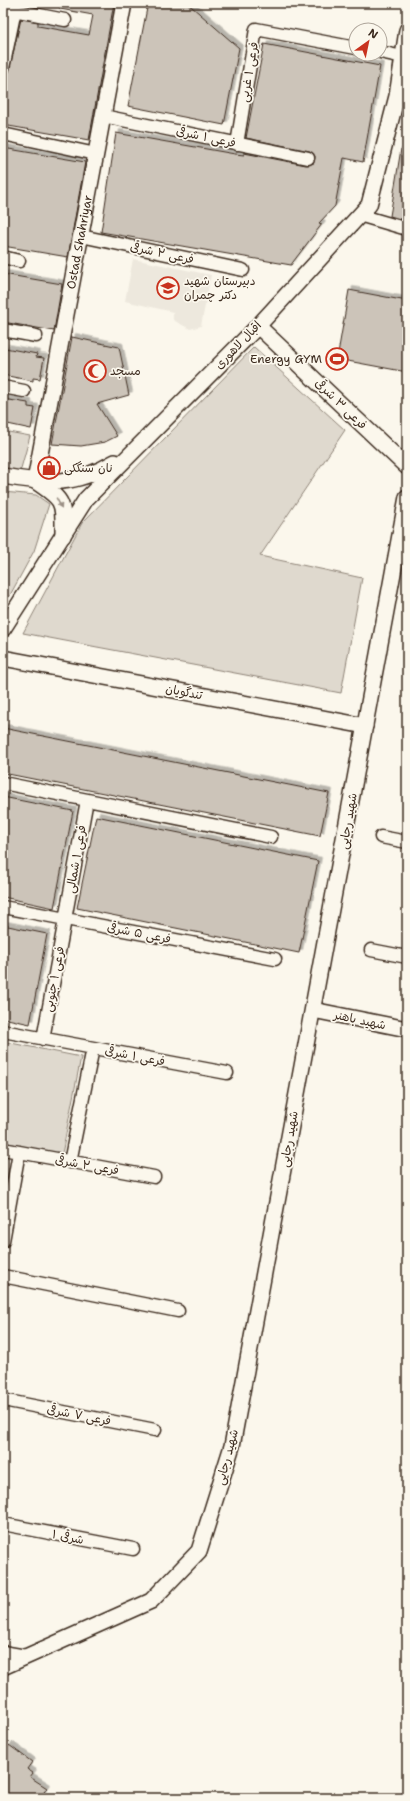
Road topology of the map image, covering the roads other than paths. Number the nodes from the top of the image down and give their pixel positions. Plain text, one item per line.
1 (124, 3) edge
2 (9, 9) edge
3 (65, 20) dead end
4 (407, 30) edge
5 (348, 46) edge
6 (388, 54) edge
7 (403, 57) junction
8 (3, 68) edge
9 (402, 97) edge
10 (103, 116) junction
11 (3, 134) edge
12 (237, 144) junction
13 (96, 154) junction
14 (308, 158) dead end
15 (359, 215) junction
16 (407, 229) edge
17 (81, 236) junction
18 (3, 258) edge
19 (19, 261) dead end
20 (243, 270) dead end
21 (258, 326) junction
22 (3, 330) edge
23 (36, 336) dead end
24 (3, 386) edge
25 (24, 391) dead end
26 (133, 452) junction
27 (407, 467) edge
28 (3, 476) edge
29 (35, 481) junction
30 (407, 497) edge
31 (63, 536) junction
32 (3, 629) edge
33 (3, 658) edge
34 (365, 726) junction
35 (3, 784) edge
36 (87, 800) junction
37 (271, 837) dead end
38 (380, 837) dead end
39 (407, 842) edge
40 (3, 907) edge
41 (66, 919) junction
42 (371, 950) dead end
43 (407, 957) edge
44 (275, 959) dead end
45 (313, 1010) junction
46 (407, 1029) edge
47 (3, 1031) edge
48 (43, 1039) junction
49 (93, 1048) junction
50 (226, 1073) dead end
51 (3, 1150) edge
52 (19, 1152) junction
53 (70, 1162) junction
54 (154, 1177) dead end
55 (3, 1241) edge
56 (3, 1276) edge
57 (178, 1311) dead end
58 (3, 1400) edge
59 (155, 1430) dead end
60 (3, 1524) edge
61 (133, 1549) dead end
62 (3, 1652) edge
63 (26, 1656) junction
64 (3, 1667) edge

1 - 10 street, Ostad Shahriyar
2 - 3 street
2 - 8 street
4 - 7 street, اقبال لاهوری
5 - 12 street, فرعی ۱ غربی
6 - 7 street
7 - 9 street, اقبال لاهوری
9 - 15 street, اقبال لاهوری
10 - 12 street, فرعی ۱ شرقی
10 - 13 street, Ostad Shahriyar
11 - 13 street
12 - 14 street, فرعی ۱ شرقی
13 - 17 street, Ostad Shahriyar
15 - 16 street
15 - 21 street, اقبال لاهوری
17 - 20 street, فرعی ۲ شرقی
17 - 29 street, Ostad Shahriyar
18 - 19 street
21 - 26 street, اقبال لاهوری
21 - 27 street, فرعی ۳ شرقی
22 - 23 street
24 - 25 street
26 - 29 street
26 - 31 street, اقبال لاهوری
28 - 29 street
29 -> 31 street
30 - 34 street, شهید رجایی
31 - 32 street, اقبال لاهوری
33 - 34 street, تندگویان
34 - 45 street, شهید رجایی
35 - 36 street
36 - 37 street
36 - 41 street, فرعی ۱ شمالی
38 - 39 street
40 - 41 street, فرعی ۵ شرقی
41 - 44 street, فرعی ۵ شرقی
41 - 48 street, فرعی ۱ جنوبی
42 - 43 street
45 - 46 street, شهید باهنر
45 - 63 street, شهید رجایی
47 - 48 street
48 - 49 street, فرعی ۱ شرقی
49 - 50 street, فرعی ۱ شرقی
49 - 53 street
51 - 52 street, فرعی ۲ شرقی
52 - 53 street, فرعی ۲ شرقی
52 - 55 street
53 - 54 street, فرعی ۲ شرقی
56 - 57 street
58 - 59 street, فرعی ۷ شرقی
60 - 61 street, ۱ شرقی
62 - 63 street
63 - 64 street, شهید رجایی

